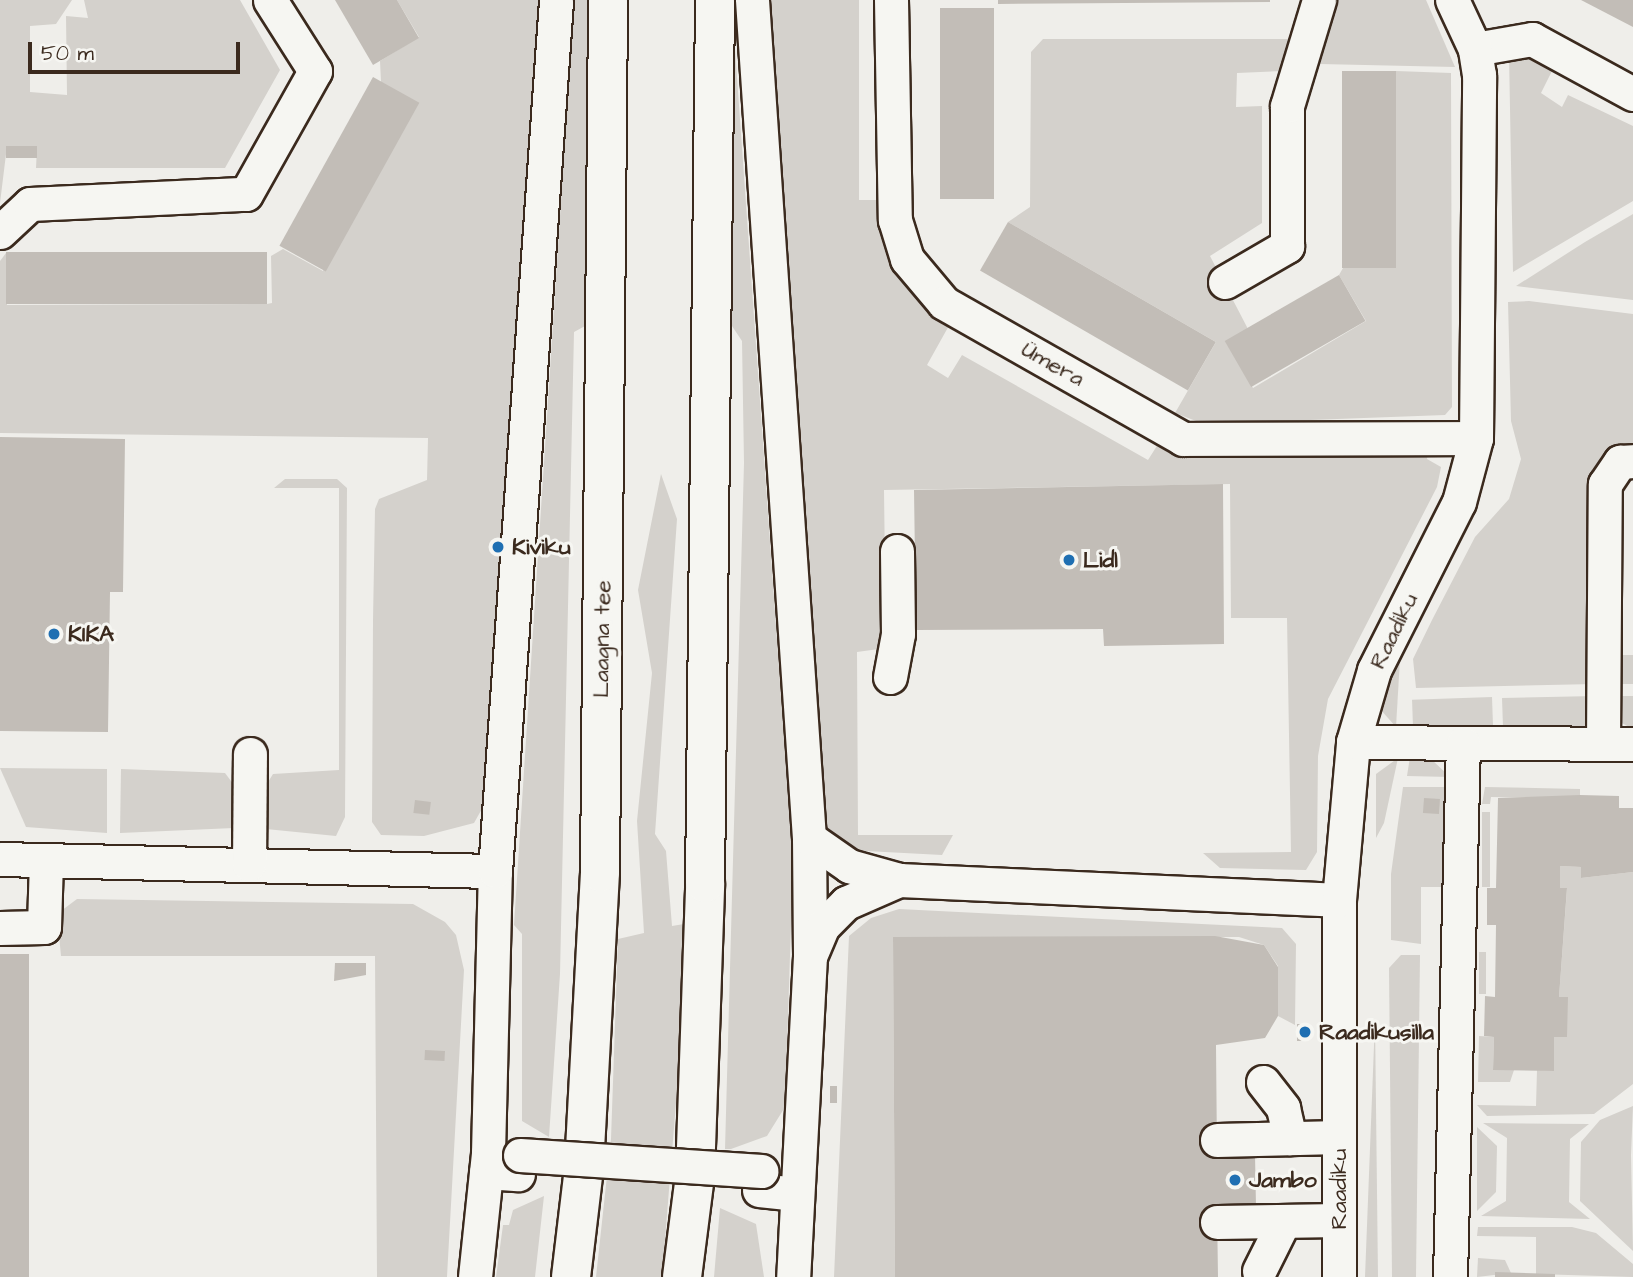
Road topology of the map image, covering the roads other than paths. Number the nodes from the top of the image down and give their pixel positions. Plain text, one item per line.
1 (270, 0) edge
2 (556, 0) edge
3 (608, 0) edge
4 (715, 0) edge
5 (752, 0) edge
6 (891, 0) edge
7 (1319, 0) edge
8 (1452, 0) edge
9 (1475, 49) junction
10 (1633, 93) edge
11 (0, 232) edge
12 (1225, 282) dead end
13 (1476, 438) junction
14 (1633, 461) edge
15 (897, 551) dead end
16 (890, 677) dead end
17 (1353, 742) junction
18 (1463, 743) junction
19 (1618, 744) edge
20 (250, 754) dead end
21 (809, 838) junction
22 (0, 859) edge
23 (46, 860) junction
24 (249, 864) junction
25 (495, 871) junction
26 (899, 880) junction
27 (1339, 900) junction
28 (0, 928) edge
29 (810, 956) junction
30 (1263, 1082) dead end
31 (1339, 1137) junction
32 (1290, 1138) junction
33 (1217, 1140) dead end
34 (503, 1163) junction
35 (798, 1184) junction
36 (1339, 1220) junction
37 (1284, 1221) junction
38 (1217, 1222) dead end
39 (1259, 1271) dead end
40 (475, 1277) edge
41 (571, 1277) edge
42 (682, 1277) edge
43 (793, 1277) edge
44 (1339, 1277) edge
45 (1450, 1277) edge

1 - 11 street
2 - 25 street
3 - 41 main road, Laagna tee
4 - 42 main road
5 - 21 street
6 - 13 street, Ümera
7 - 12 street
8 - 9 street, Raadiku
9 - 10 street
9 - 13 street, Raadiku
13 - 17 street, Raadiku
14 - 19 street
15 - 16 street
17 - 18 street
17 - 27 street, Raadiku
18 - 19 street
18 - 45 street
20 - 24 street
21 - 26 street
21 - 29 street
22 - 23 street
23 - 24 street
23 - 28 street
24 - 25 street
25 - 34 street
26 - 27 street
26 - 29 street
27 - 31 street, Raadiku
29 - 35 street
30 - 32 street
31 - 32 street
31 - 36 street, Raadiku
32 - 33 street
34 - 35 street, bridge
34 - 40 street
35 - 43 street
36 - 37 street
36 - 44 street, Raadiku
37 - 38 street
37 - 39 street

